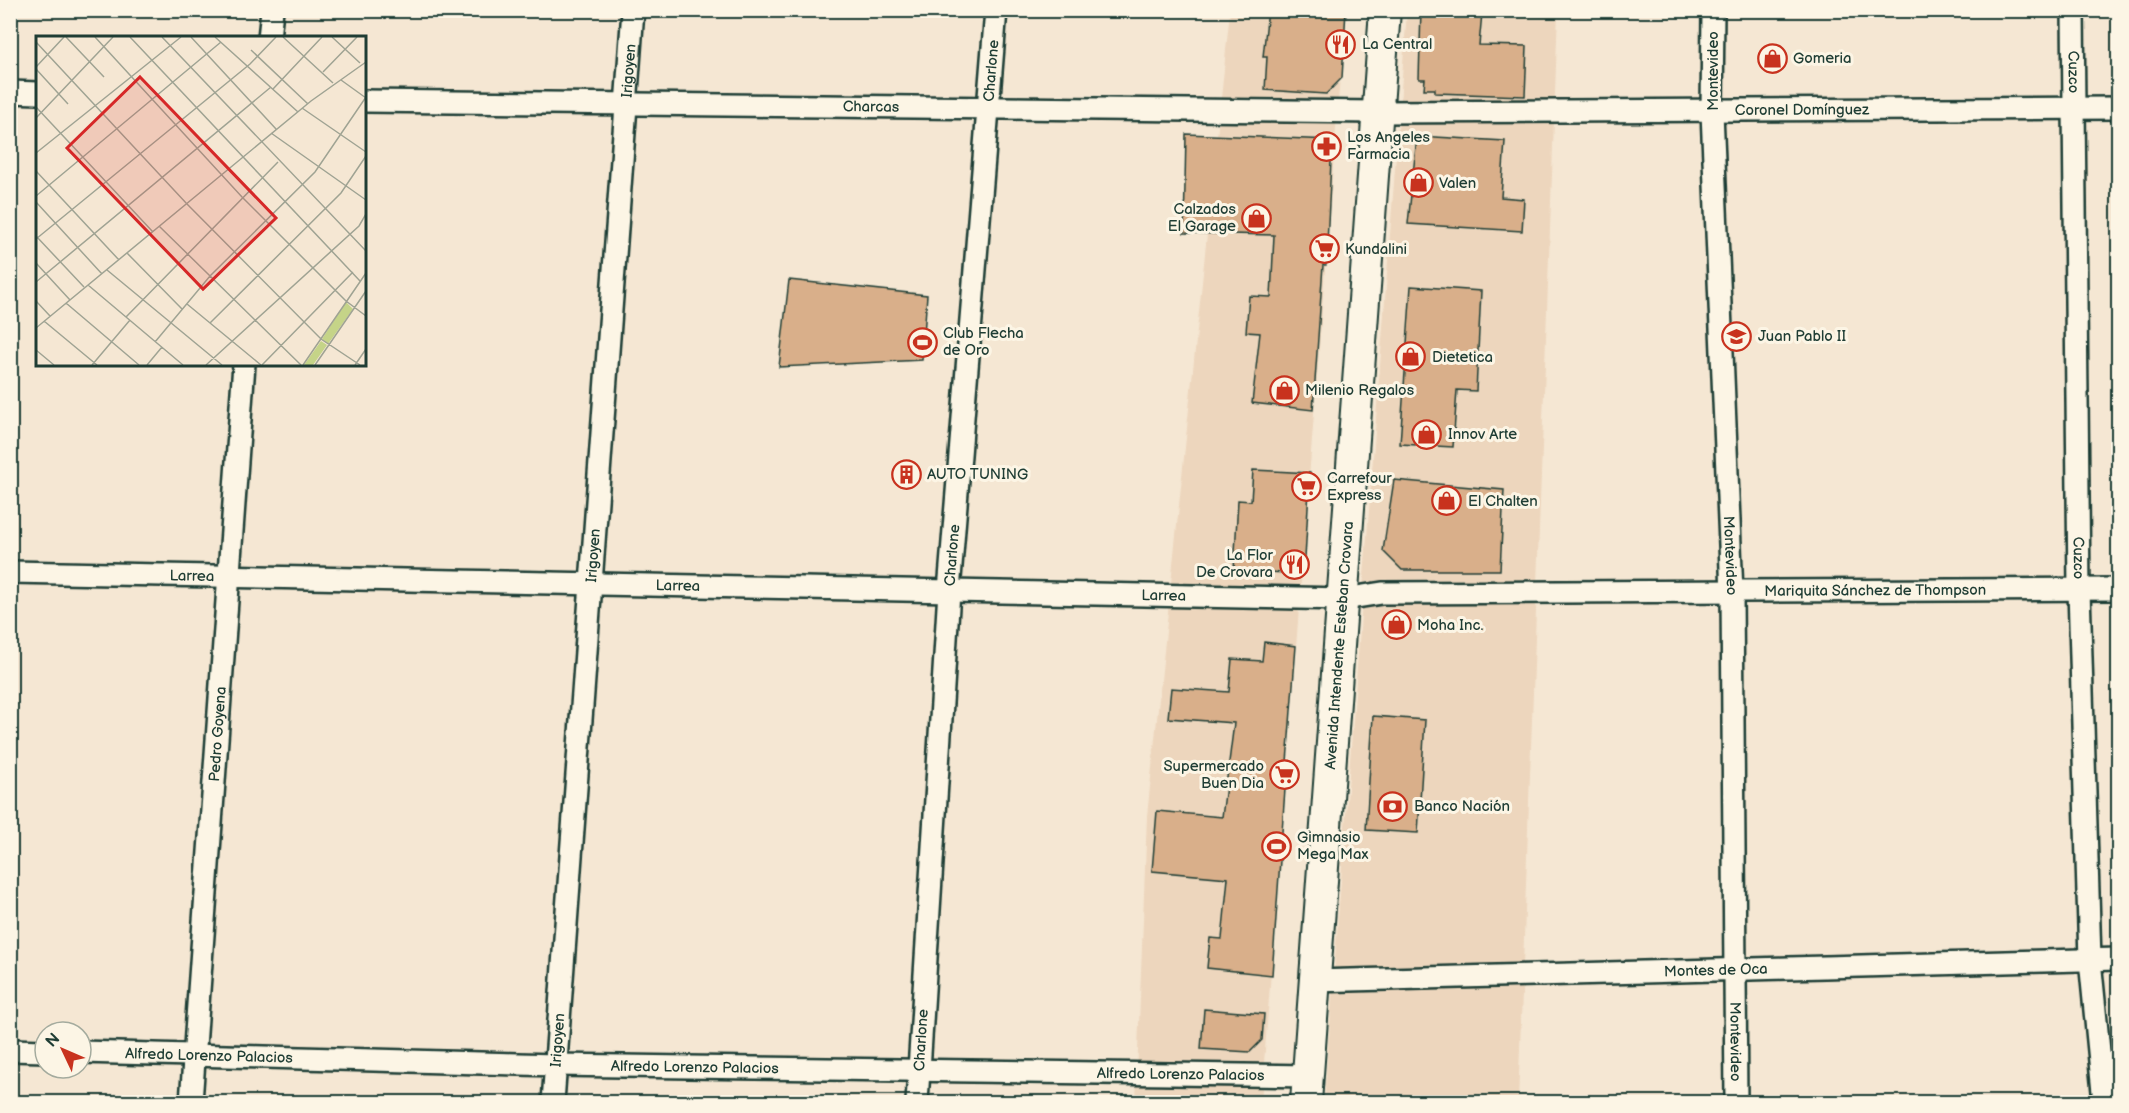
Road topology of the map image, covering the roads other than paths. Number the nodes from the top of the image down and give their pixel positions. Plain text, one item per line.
1 (272, 10) edge
2 (633, 10) edge
3 (996, 10) edge
4 (1385, 10) edge
5 (1713, 10) edge
6 (2073, 10) edge
7 (269, 36) edge
8 (10, 92) edge
9 (36, 93) edge
10 (366, 101) edge
11 (627, 103) junction
12 (987, 108) junction
13 (2118, 108) edge
14 (2073, 109) junction
15 (1377, 111) junction
16 (1712, 112) junction
17 (244, 366) edge
18 (10, 572) edge
19 (229, 576) junction
20 (590, 582) junction
21 (2118, 589) edge
22 (2079, 590) junction
23 (949, 591) junction
24 (1732, 593) junction
25 (1344, 599) junction
26 (2118, 959) edge
27 (2090, 960) junction
28 (1734, 971) junction
29 (1314, 981) junction
30 (10, 1050) edge
31 (33, 1051) edge
32 (93, 1052) edge
33 (194, 1055) junction
34 (556, 1065) junction
35 (920, 1071) junction
36 (1307, 1089) edge
37 (191, 1102) edge
38 (553, 1102) edge
39 (917, 1102) edge
40 (1736, 1102) edge
41 (2104, 1102) edge

1 - 7 street
2 - 11 street, Irigoyen
3 - 12 street, Charlone
4 - 15 main road, Avenida Intendente Esteban Crovara
5 - 16 street, Montevideo
6 - 14 street, Cuzco
8 - 9 street
10 - 11 street, Charcas
11 - 12 street, Charcas
11 - 20 street, Irigoyen
12 - 15 street, Charcas
12 - 23 street, Charlone
13 - 14 street, Coronel Domínguez
14 - 16 street, Coronel Domínguez
14 - 22 street, Cuzco
15 - 16 street, Coronel Domínguez
15 - 25 main road, Avenida Intendente Esteban Crovara
16 - 24 street, Montevideo
17 - 19 street, Pedro Goyena
18 - 19 street, Larrea
19 - 20 street, Larrea
19 - 33 street, Pedro Goyena
20 - 23 street, Larrea
20 - 34 street, Irigoyen
21 - 22 street, Mariquita Sánchez de Thompson
22 - 24 street, Mariquita Sánchez de Thompson
22 - 27 street, Cuzco
23 - 25 street, Larrea
23 - 35 street, Charlone
24 - 25 street, Mariquita Sánchez de Thompson
24 - 28 street, Montevideo
25 - 29 main road, Avenida Intendente Esteban Crovara
26 - 27 street, Montes de Oca
27 - 28 street, Montes de Oca
27 - 41 street, Cuzco
28 - 29 street, Montes de Oca
28 - 40 street, Montevideo
29 - 36 main road, Avenida Intendente Esteban Crovara
30 - 31 street
32 - 33 street, Alfredo Lorenzo Palacios
33 - 34 street, Alfredo Lorenzo Palacios
33 - 37 street, Pedro Goyena
34 - 35 street, Alfredo Lorenzo Palacios
34 - 38 street, Irigoyen
35 - 36 street, Alfredo Lorenzo Palacios
35 - 39 street, Charlone

